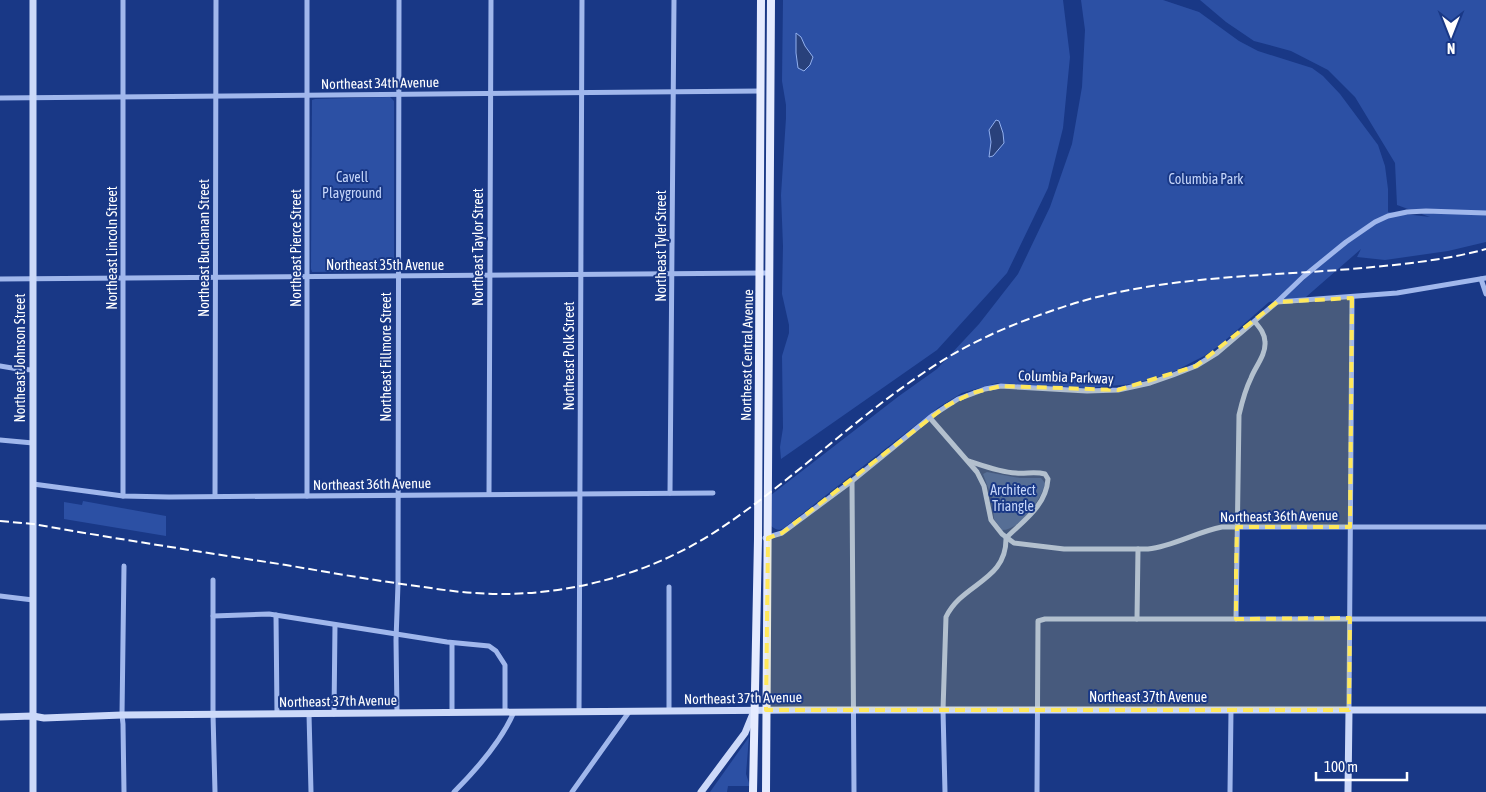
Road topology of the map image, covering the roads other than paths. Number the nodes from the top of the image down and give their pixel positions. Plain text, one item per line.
1 (33, 0) edge
2 (123, 0) edge
3 (216, 0) edge
4 (308, 0) edge
5 (398, 0) edge
6 (491, 0) edge
7 (582, 0) edge
8 (674, 0) edge
9 (761, 0) edge
10 (771, 0) edge
11 (760, 91) junction
12 (582, 92) junction
13 (673, 92) junction
14 (490, 93) junction
15 (398, 94) junction
16 (307, 95) junction
17 (215, 96) junction
18 (33, 97) junction
19 (123, 97) junction
20 (0, 98) edge
21 (1486, 213) edge
22 (760, 273) junction
23 (769, 273) junction
24 (580, 274) junction
25 (672, 274) junction
26 (489, 275) junction
27 (307, 276) junction
28 (398, 276) junction
29 (215, 277) junction
30 (123, 278) junction
31 (0, 279) edge
32 (33, 279) junction
33 (1483, 279) edge
34 (1486, 294) edge
35 (1352, 298) junction
36 (1277, 302) junction
37 (1255, 322) junction
38 (0, 366) edge
39 (33, 370) junction
40 (930, 418) junction
41 (0, 440) edge
42 (33, 442) junction
43 (968, 461) junction
44 (852, 481) junction
45 (33, 484) junction
46 (579, 493) junction
47 (670, 493) junction
48 (713, 493) dead end
49 (489, 494) junction
50 (123, 496) junction
51 (214, 496) junction
52 (307, 496) junction
53 (397, 496) junction
54 (1237, 527) junction
55 (1350, 527) junction
56 (1486, 527) edge
57 (768, 538) junction
58 (1006, 538) junction
59 (758, 539) junction
60 (1138, 549) junction
61 (124, 566) dead end
62 (213, 580) dead end
63 (669, 587) dead end
64 (0, 596) edge
65 (33, 600) junction
66 (213, 616) junction
67 (276, 616) junction
68 (1350, 618) junction
69 (1137, 619) junction
70 (1236, 619) junction
71 (1486, 619) edge
72 (335, 625) junction
73 (396, 634) junction
74 (452, 643) junction
75 (754, 710) junction
76 (766, 710) junction
77 (852, 710) junction
78 (943, 710) junction
79 (1037, 710) junction
80 (1230, 710) junction
81 (1349, 710) junction
82 (1486, 710) edge
83 (669, 711) junction
84 (452, 712) junction
85 (506, 712) junction
86 (514, 712) junction
87 (579, 712) junction
88 (628, 712) junction
89 (398, 713) junction
90 (213, 714) junction
91 (277, 714) junction
92 (309, 714) junction
93 (334, 714) junction
94 (122, 715) junction
95 (33, 716) junction
96 (0, 717) edge
97 (753, 776) junction
98 (33, 792) edge
99 (124, 792) edge
100 (215, 792) edge
101 (311, 792) edge
102 (454, 792) edge
103 (572, 792) edge
104 (702, 792) edge
105 (753, 792) edge
106 (759, 792) edge
107 (766, 792) edge
108 (854, 792) edge
109 (945, 792) edge
110 (1037, 792) edge
111 (1230, 792) edge
112 (1348, 792) edge

1 - 18 street, Northeast Johnson Street
2 - 19 street, Northeast Lincoln Street
3 - 17 street, Northeast Buchanan Street
4 - 16 street, Northeast Pierce Street
5 - 15 street, Northeast Fillmore Street
6 - 14 street, Northeast Taylor Street
7 - 12 street, Northeast Polk Street
8 - 13 street, Northeast Tyler Street
9 - 11 main road, Northeast Central Avenue
10 - 23 main road, Northeast Central Avenue
11 - 13 street, Northeast 34th Avenue
11 - 22 main road, Northeast Central Avenue
12 - 13 street, Northeast 34th Avenue
12 - 14 street, Northeast 34th Avenue
12 - 24 street, Northeast Polk Street
13 - 25 street, Northeast Tyler Street
14 - 15 street, Northeast 34th Avenue
14 - 26 street, Northeast Taylor Street
15 - 16 street, Northeast 34th Avenue
15 - 28 street, Northeast Fillmore Street
16 - 17 street, Northeast 34th Avenue
16 - 27 street, Northeast Pierce Street
17 - 19 street, Northeast 34th Avenue
17 - 29 street, Northeast Buchanan Street
18 - 19 street, Northeast 34th Avenue
18 - 20 street, Northeast 34th Avenue
18 - 32 street, Northeast Johnson Street
19 - 30 street, Northeast Lincoln Street
21 - 36 street, Columbia Parkway
22 - 23 street, Northeast 35th Avenue
22 - 25 street, Northeast 35th Avenue
22 - 59 main road, Northeast Central Avenue
23 - 57 main road, Northeast Central Avenue
24 - 25 street, Northeast 35th Avenue
24 - 26 street, Northeast 35th Avenue
24 - 46 street, Northeast Polk Street
25 - 47 street, Northeast Tyler Street
26 - 28 street, Northeast 35th Avenue
26 - 49 street, Northeast Taylor Street
27 - 28 street, Northeast 35th Avenue
27 - 29 street, Northeast 35th Avenue
27 - 52 street, Northeast Pierce Street
28 - 53 street, Northeast Fillmore Street
29 - 30 street, Northeast 35th Avenue
29 - 51 street, Northeast Buchanan Street
30 - 32 street, Northeast 35th Avenue
30 - 50 street, Northeast Lincoln Street
31 - 32 street, Northeast 35th Avenue
32 - 39 street, Northeast Johnson Street
33 - 34 street
33 - 35 street
35 - 36 street
35 - 55 street
36 - 37 street, Columbia Parkway
37 - 40 street, Columbia Parkway
37 - 54 street
38 - 39 street
39 - 42 street, Northeast Johnson Street
40 - 43 street
40 - 44 street, Columbia Parkway
41 - 42 street
42 - 45 street, Northeast Johnson Street
43 - 58 street
43 - 58 street
44 - 57 street, Columbia Parkway
44 - 77 street
45 - 50 street, Northeast 36th Avenue
45 - 65 street, Northeast Johnson Street
46 - 47 street, Northeast 36th Avenue
46 - 49 street, Northeast 36th Avenue
46 - 87 street, Northeast Polk Street
47 - 48 street, Northeast 36th Avenue
49 - 53 street, Northeast 36th Avenue
50 - 51 street, Northeast 36th Avenue
51 - 52 street, Northeast 36th Avenue
52 - 53 street, Northeast 36th Avenue
53 - 73 street, Northeast Fillmore Street
54 - 55 street, Northeast 36th Avenue
54 - 60 street, Northeast 36th Avenue
54 - 70 street
55 - 56 street, Northeast 36th Avenue
55 - 68 street
57 - 59 street, Columbia Parkway
57 - 76 main road, Northeast Central Avenue
58 - 60 street, Northeast 36th Avenue
58 - 78 street
59 - 75 main road, Northeast Central Avenue
60 - 69 street
61 - 94 street
62 - 66 street
63 - 83 street
64 - 65 street
65 - 95 street, Northeast Johnson Street
66 - 67 street
66 - 90 street
67 - 72 street
67 - 91 street
68 - 70 street
68 - 71 street
68 - 81 street
69 - 70 street
69 - 79 street
72 - 73 street
72 - 93 street
73 - 74 street
73 - 89 street, Northeast Fillmore Street
74 - 84 street
74 - 85 street
75 - 76 street, Northeast 37th Avenue
75 - 83 street, Northeast 37th Avenue
75 - 97 main road, Northeast Central Avenue
75 - 104 street
76 - 77 street, Northeast 37th Avenue
76 - 107 main road, Northeast Central Avenue
77 - 78 street, Northeast 37th Avenue
77 - 108 street
78 - 79 street, Northeast 37th Avenue
78 - 109 street
79 - 80 street, Northeast 37th Avenue
79 - 110 street
80 - 81 street, Northeast 37th Avenue
80 - 111 street
81 - 82 street, Northeast 37th Avenue
81 - 112 street
83 - 88 street, Northeast 37th Avenue
84 - 85 street, Northeast 37th Avenue
84 - 89 street, Northeast 37th Avenue
85 - 86 street, Northeast 37th Avenue
86 - 87 street, Northeast 37th Avenue
86 - 102 street
87 - 88 street, Northeast 37th Avenue
88 - 103 street
89 - 93 street, Northeast 37th Avenue
90 - 91 street, Northeast 37th Avenue
90 - 94 street, Northeast 37th Avenue
90 - 100 street
91 - 92 street, Northeast 37th Avenue
92 - 93 street, Northeast 37th Avenue
92 - 101 street
94 - 95 street, Northeast 37th Avenue
94 - 99 street
95 - 96 street, Northeast 37th Avenue
95 - 98 street, Northeast Johnson Street
97 - 105 main road, Northeast Central Avenue
97 - 106 main road

